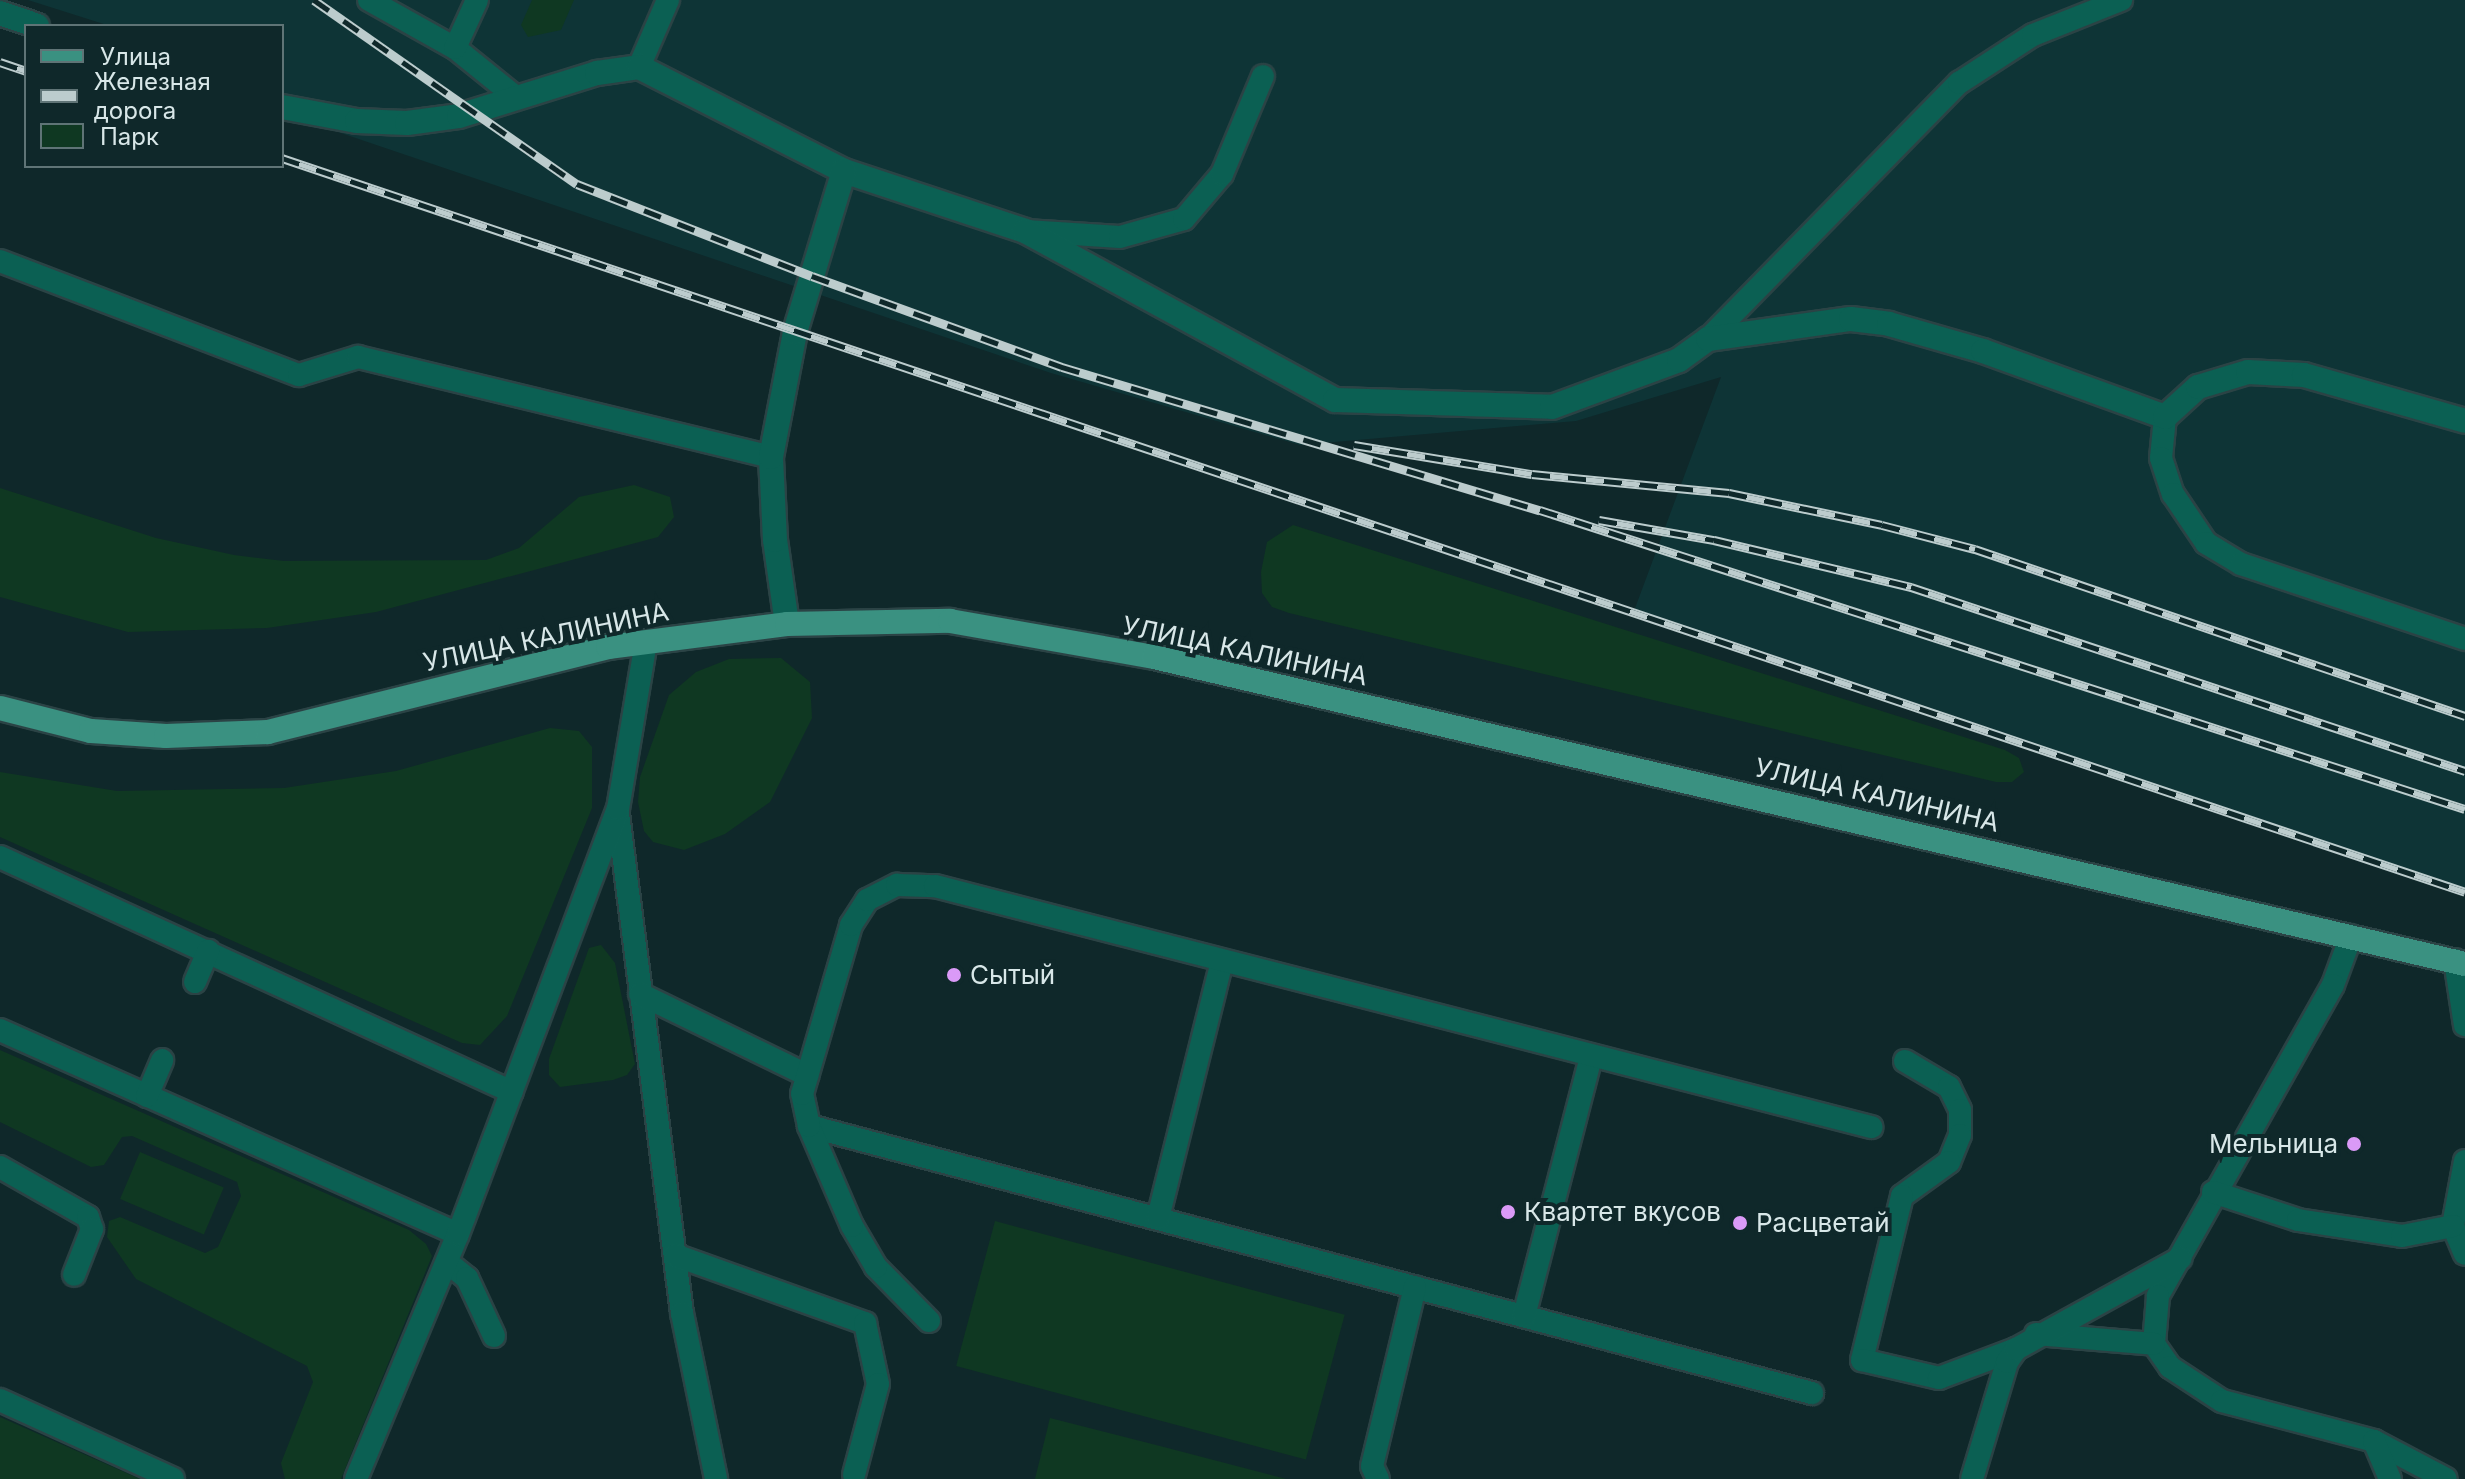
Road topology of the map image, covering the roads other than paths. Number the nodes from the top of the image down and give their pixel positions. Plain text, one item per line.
1 (369, 0) edge
2 (477, 0) edge
3 (668, 0) edge
4 (2121, 0) edge
5 (0, 13) edge
6 (31, 24) edge
7 (455, 48) junction
8 (639, 67) junction
9 (1263, 76) dead end
10 (517, 98) junction
11 (284, 107) edge
12 (844, 171) junction
13 (1025, 231) junction
14 (0, 261) edge
15 (1708, 339) junction
16 (2165, 417) junction
17 (2465, 421) edge
18 (771, 457) junction
19 (787, 624) junction
20 (2465, 639) edge
21 (646, 641) junction
22 (0, 708) edge
23 (618, 809) junction
24 (0, 857) edge
25 (2351, 936) junction
26 (208, 951) junction
27 (1222, 961) junction
28 (2460, 962) edge
29 (195, 982) dead end
30 (640, 994) junction
31 (2465, 1025) edge
32 (0, 1030) edge
33 (1591, 1056) junction
34 (162, 1060) dead end
35 (1905, 1061) dead end
36 (807, 1075) junction
37 (512, 1092) junction
38 (147, 1096) junction
39 (809, 1126) junction
40 (1871, 1127) dead end
41 (2465, 1161) edge
42 (0, 1167) edge
43 (2213, 1192) junction
44 (1158, 1218) junction
45 (2453, 1226) junction
46 (458, 1234) junction
47 (2465, 1254) edge
48 (675, 1255) junction
49 (2185, 1256) junction
50 (447, 1262) junction
51 (74, 1275) dead end
52 (1415, 1287) junction
53 (1524, 1316) junction
54 (929, 1321) dead end
55 (2036, 1334) junction
56 (494, 1336) dead end
57 (2154, 1344) junction
58 (2016, 1349) junction
59 (1812, 1393) dead end
60 (0, 1400) edge
61 (2374, 1441) junction
62 (854, 1475) dead end
63 (173, 1479) edge
64 (356, 1479) edge
65 (716, 1479) edge
66 (1378, 1479) edge
67 (1972, 1479) edge
68 (2390, 1479) edge
69 (2446, 1479) edge

1 - 7 lane
2 - 7 lane
3 - 8 lane
4 - 15 lane
5 - 6 street
7 - 10 lane
8 - 10 street
8 - 12 street
9 - 13 lane
10 - 11 street
12 - 13 street
12 - 18 street
13 - 15 street
14 - 18 lane
15 - 16 street
16 - 17 street
16 - 20 lane
18 - 19 street
19 - 21 main road, УЛИЦА КАЛИНИНА
19 - 25 main road, УЛИЦА КАЛИНИНА
21 - 22 main road, УЛИЦА КАЛИНИНА
21 - 23 lane
23 - 30 lane
23 - 37 lane
24 - 26 lane
25 - 28 main road, УЛИЦА КАЛИНИНА
25 - 43 lane
26 - 29 lane
26 - 37 lane
27 - 33 lane
27 - 36 lane
27 - 44 lane
28 - 31 lane
30 - 36 lane
30 - 48 lane
32 - 38 lane
33 - 40 lane
33 - 53 lane
34 - 38 lane
35 - 58 lane
36 - 39 lane
37 - 46 lane
38 - 46 lane
39 - 44 lane
39 - 54 lane
41 - 45 lane
42 - 51 lane
43 - 45 lane
43 - 49 lane
44 - 52 lane
45 - 47 lane
46 - 50 lane
48 - 62 lane
48 - 65 lane
49 - 55 lane
49 - 57 lane
50 - 56 lane
50 - 64 lane
52 - 53 lane
52 - 66 lane
53 - 59 lane
55 - 57 lane
55 - 58 lane
57 - 61 lane
58 - 67 lane
60 - 63 lane
61 - 68 lane
61 - 69 lane

